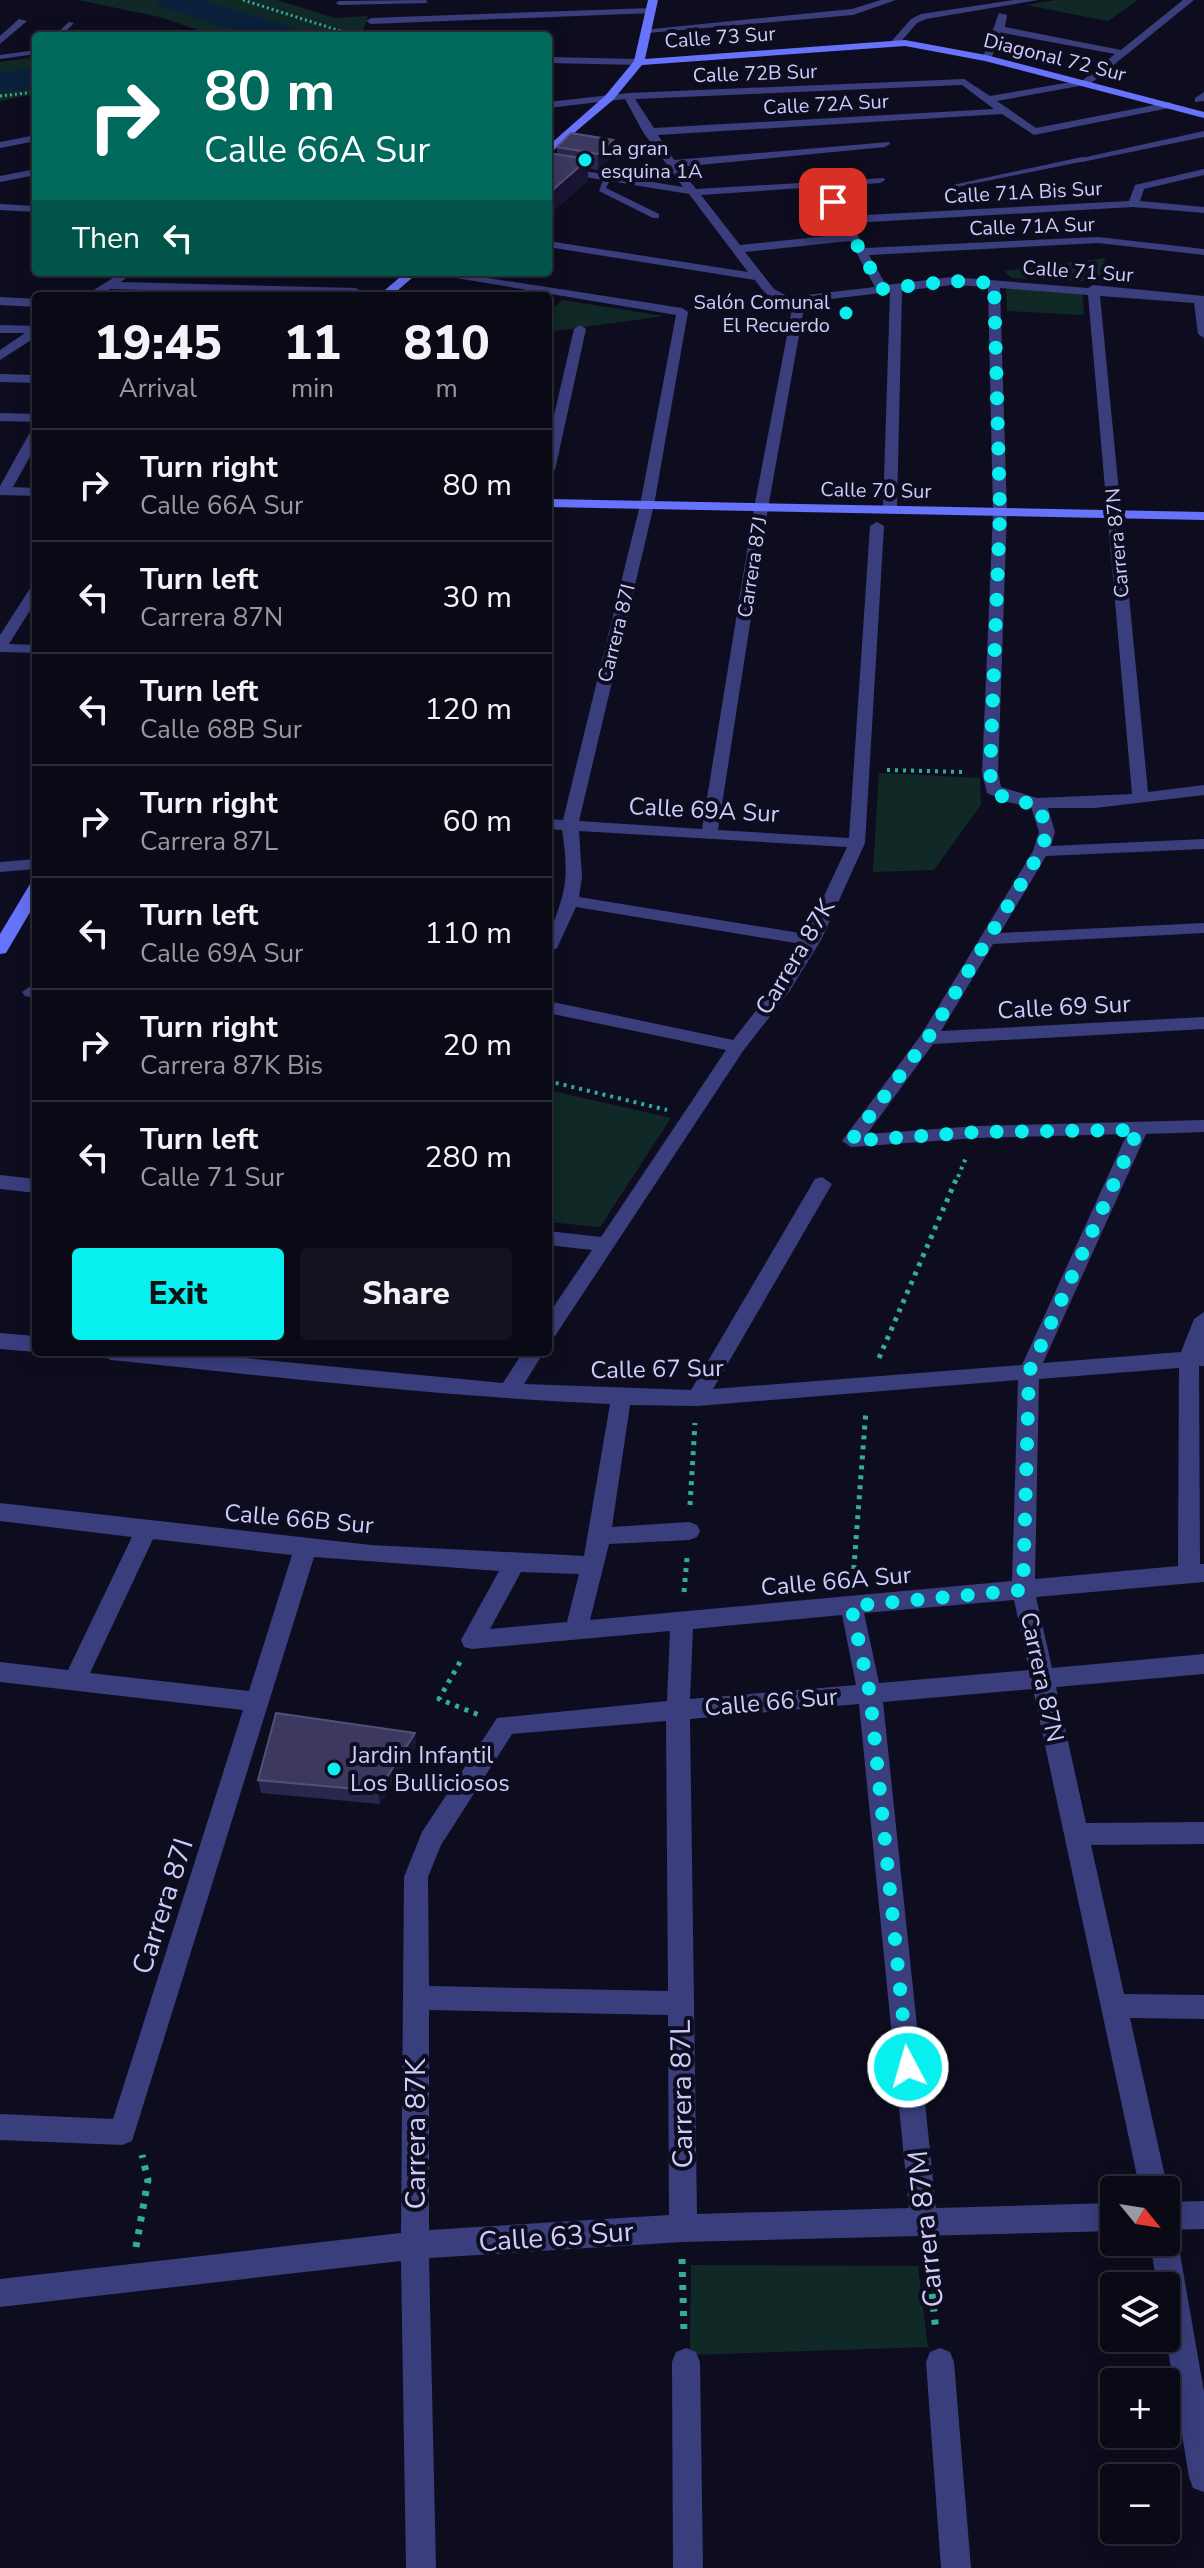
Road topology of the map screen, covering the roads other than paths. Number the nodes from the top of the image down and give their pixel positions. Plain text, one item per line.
1 (891, 0) edge
2 (1033, 0) edge
3 (1189, 0) edge
4 (384, 2) edge
5 (426, 2) dead end
6 (999, 2) edge
7 (339, 3) dead end
8 (652, 6) edge
9 (22, 21) dead end
10 (371, 21) dead end
11 (71, 23) dead end
12 (1000, 29) junction
13 (648, 30) junction
14 (61, 32) edge
15 (0, 41) edge
16 (895, 43) junction
17 (32, 53) edge
18 (1123, 53) junction
19 (0, 57) edge
20 (986, 58) junction
21 (552, 60) edge
22 (639, 62) junction
23 (1086, 82) junction
24 (628, 96) junction
25 (609, 98) junction
26 (988, 99) junction
27 (552, 104) edge
28 (1170, 105) junction
29 (1005, 111) junction
30 (1204, 115) edge
31 (648, 132) junction
32 (1204, 134) edge
33 (32, 139) edge
34 (885, 144) dead end
35 (0, 145) edge
36 (552, 148) edge
37 (1082, 159) joint
38 (671, 164) junction
39 (552, 169) edge
40 (1204, 172) edge
41 (32, 173) edge
42 (608, 176) junction
43 (0, 179) edge
44 (880, 180) dead end
45 (821, 185) junction
46 (952, 186) dead end
47 (694, 192) junction
48 (1133, 204) junction
49 (3, 209) edge
50 (32, 209) edge
51 (1204, 210) edge
52 (656, 216) dead end
53 (844, 220) junction
54 (851, 237) junction
55 (552, 245) edge
56 (737, 249) junction
57 (860, 252) junction
58 (1204, 252) edge
59 (122, 276) edge
60 (408, 276) edge
61 (452, 276) edge
62 (758, 277) junction
63 (994, 283) junction
64 (110, 285) junction
65 (896, 288) junction
66 (882, 289) junction
67 (1093, 289) junction
68 (97, 292) edge
69 (356, 292) dead end
70 (389, 292) edge
71 (1201, 299) edge
72 (0, 301) edge
73 (793, 302) junction
74 (32, 303) edge
75 (0, 329) edge
76 (580, 329) dead end
77 (32, 331) edge
78 (32, 334) edge
79 (1204, 334) edge
80 (0, 356) edge
81 (0, 378) edge
82 (32, 379) edge
83 (0, 417) edge
84 (32, 418) edge
85 (32, 441) edge
86 (552, 452) edge
87 (2, 491) edge
88 (32, 492) edge
89 (552, 503) edge
90 (647, 505) junction
91 (761, 508) junction
92 (890, 510) junction
93 (1000, 512) junction
94 (1114, 515) junction
95 (1204, 516) edge
96 (877, 526) dead end
97 (32, 596) edge
98 (0, 648) edge
99 (32, 649) edge
100 (1204, 790) edge
101 (1140, 797) junction
102 (1039, 805) junction
103 (552, 824) edge
104 (570, 826) junction
105 (709, 834) junction
106 (857, 843) junction
107 (1204, 844) edge
108 (1041, 851) junction
109 (32, 864) edge
110 (0, 867) edge
111 (32, 895) edge
112 (573, 901) junction
113 (1204, 928) edge
114 (987, 939) junction
115 (552, 940) edge
116 (812, 940) junction
117 (0, 949) edge
118 (552, 1008) edge
119 (1204, 1023) edge
120 (928, 1038) junction
121 (737, 1047) junction
122 (1204, 1126) edge
123 (1138, 1130) junction
124 (0, 1182) edge
125 (822, 1184) dead end
126 (32, 1186) edge
127 (552, 1238) edge
128 (605, 1244) junction
129 (1204, 1319) edge
130 (552, 1325) edge
131 (0, 1341) edge
132 (32, 1344) edge
133 (200, 1356) edge
134 (531, 1356) edge
135 (1197, 1359) edge
136 (1029, 1372) junction
137 (507, 1393) junction
138 (621, 1398) junction
139 (697, 1398) junction
140 (0, 1512) edge
141 (146, 1530) junction
142 (689, 1531) dead end
143 (600, 1536) junction
144 (306, 1547) junction
145 (514, 1564) junction
146 (595, 1565) junction
147 (1196, 1574) edge
148 (1023, 1590) junction
149 (851, 1606) junction
150 (682, 1621) junction
151 (576, 1630) junction
152 (1204, 1664) edge
153 (0, 1672) edge
154 (1042, 1678) junction
155 (74, 1681) junction
156 (870, 1694) junction
157 (258, 1702) junction
158 (678, 1710) junction
159 (505, 1725) joint
160 (1204, 1833) edge
161 (1076, 1834) junction
162 (415, 1998) junction
163 (679, 2003) junction
164 (1114, 2006) junction
165 (1204, 2007) edge
166 (0, 2127) edge
167 (1151, 2176) edge
168 (1204, 2215) edge
169 (1180, 2216) edge
170 (1100, 2217) edge
171 (924, 2222) junction
172 (683, 2228) junction
173 (415, 2245) junction
174 (1166, 2256) edge
175 (0, 2293) edge
176 (686, 2362) road end
177 (940, 2362) road end
178 (1204, 2477) edge
179 (421, 2568) edge
180 (688, 2568) edge
181 (956, 2568) edge

1 - 13 street
2 - 6 street
3 - 18 street
4 - 5 lane
4 - 7 lane
6 - 12 street
6 - 16 street
8 - 10 street
8 - 13 street
9 - 15 street
11 - 14 lane
12 - 18 street
12 - 20 street
13 - 22 street
16 - 20 street, Diagonal 72 Sur
16 - 22 street, Calle 73 Sur
17 - 19 lane
18 - 23 street
20 - 23 street, Diagonal 72 Sur
21 - 22 street, Calle 73 Sur
22 - 25 street
23 - 26 street
23 - 28 street, Diagonal 72 Sur
24 - 25 street, Calle 72B Sur
24 - 26 street, Calle 72B Sur
24 - 31 street
25 - 27 street, Calle 72B Sur
25 - 36 street
26 - 29 street
28 - 29 street
28 - 30 street, Diagonal 72 Sur
29 - 31 street, Calle 72A Sur
31 - 38 street
32 - 37 street
33 - 35 street
34 - 38 street
37 - 46 lane
38 - 47 street
39 - 42 street
40 - 48 street
41 - 43 street
42 - 47 street
42 - 52 lane
44 - 45 street
45 - 47 street
45 - 53 street
47 - 56 street
48 - 51 street, Calle 71A Bis Sur
48 - 53 street, Calle 71A Bis Sur
49 - 50 street
53 - 54 street
54 - 56 street
54 - 57 street
55 - 62 street
56 - 62 street
57 - 58 street, Calle 71A Sur
57 - 66 street
59 - 64 street
60 - 70 street
61 - 90 street, Carrera 87I
62 - 73 street
63 - 65 street, Calle 71 Sur
63 - 67 street, Calle 71 Sur
63 - 93 street
64 - 68 street
64 - 69 street
65 - 66 street, Calle 71 Sur
65 - 92 street
66 - 73 street, Calle 71 Sur
67 - 71 street, Calle 71 Sur
67 - 94 street, Carrera 87N
71 - 79 street
72 - 74 street
73 - 91 street, Carrera 87J
75 - 77 street
76 - 86 street
78 - 80 street
81 - 82 street
83 - 84 street
85 - 87 street
87 - 88 street
89 - 90 street, Calle 70 Sur
90 - 91 street, Calle 70 Sur
90 - 104 street, Carrera 87I
91 - 92 street, Calle 70 Sur
91 - 105 street, Carrera 87J
92 - 93 street, Calle 70 Sur
93 - 94 street, Calle 70 Sur
93 - 102 street
94 - 95 street, Calle 70 Sur
94 - 101 street, Carrera 87N
96 - 106 street, Carrera 87K
97 - 98 street
98 - 99 street
100 - 101 street
101 - 102 street
102 - 108 street
103 - 104 street, Calle 69A Sur
104 - 105 street, Calle 69A Sur
104 - 112 street, Carrera 87I
105 - 106 street, Calle 69A Sur
106 - 116 street, Carrera 87K
107 - 108 street
108 - 114 street
109 - 110 street
111 - 117 street
112 - 115 street, Carrera 87I
112 - 116 street
113 - 114 street
114 - 120 street
116 - 121 street, Carrera 87K
118 - 121 street
119 - 120 street, Calle 69 Sur
120 - 123 street
121 - 128 street, Carrera 87K
122 - 123 street
123 - 136 street, Carrera 87N
124 - 126 street
125 - 139 street
127 - 128 street
128 - 130 street, Carrera 87K
129 - 135 street
131 - 132 street
133 - 137 street, Calle 67 Sur
134 - 137 street
135 - 136 street, Calle 67 Sur
135 - 147 street
136 - 139 street, Calle 67 Sur
136 - 148 street, Carrera 87N
137 - 138 street, Calle 67 Sur
138 - 139 street, Calle 67 Sur
138 - 143 street
140 - 141 street, Calle 66B Sur
141 - 144 street, Calle 66B Sur
141 - 155 street
142 - 143 street
143 - 146 street
144 - 145 street, Calle 66B Sur
144 - 157 street, Carrera 87I
145 - 146 street, Calle 66B Sur
145 - 151 street, Calle 66A Sur
146 - 151 street
147 - 148 street, Calle 66A Sur
148 - 149 street, Calle 66A Sur
148 - 154 street, Carrera 87N
149 - 150 street, Calle 66A Sur
149 - 156 street, Carrera 87M
150 - 151 street, Calle 66A Sur
150 - 158 street, Carrera 87L
152 - 154 street, Calle 66 Sur
153 - 155 street
154 - 156 street, Calle 66 Sur
154 - 161 street, Carrera 87N
155 - 157 street
156 - 158 street, Calle 66 Sur
156 - 171 street, Carrera 87M
157 - 166 street, Carrera 87I
158 - 159 street, Calle 66 Sur
158 - 163 street, Carrera 87L
159 - 162 street, Carrera 87K
160 - 161 street
161 - 164 street, Carrera 87N
162 - 163 street
162 - 173 street, Carrera 87K
163 - 172 street, Carrera 87L
164 - 165 street
164 - 167 street, Carrera 87N
168 - 169 street
170 - 171 street, Calle 63 Sur
171 - 172 street, Calle 63 Sur
172 - 173 street, Calle 63 Sur
173 - 175 street, Calle 63 Sur
173 - 179 street, Carrera 87K
174 - 178 street
176 - 180 street
177 - 181 street

